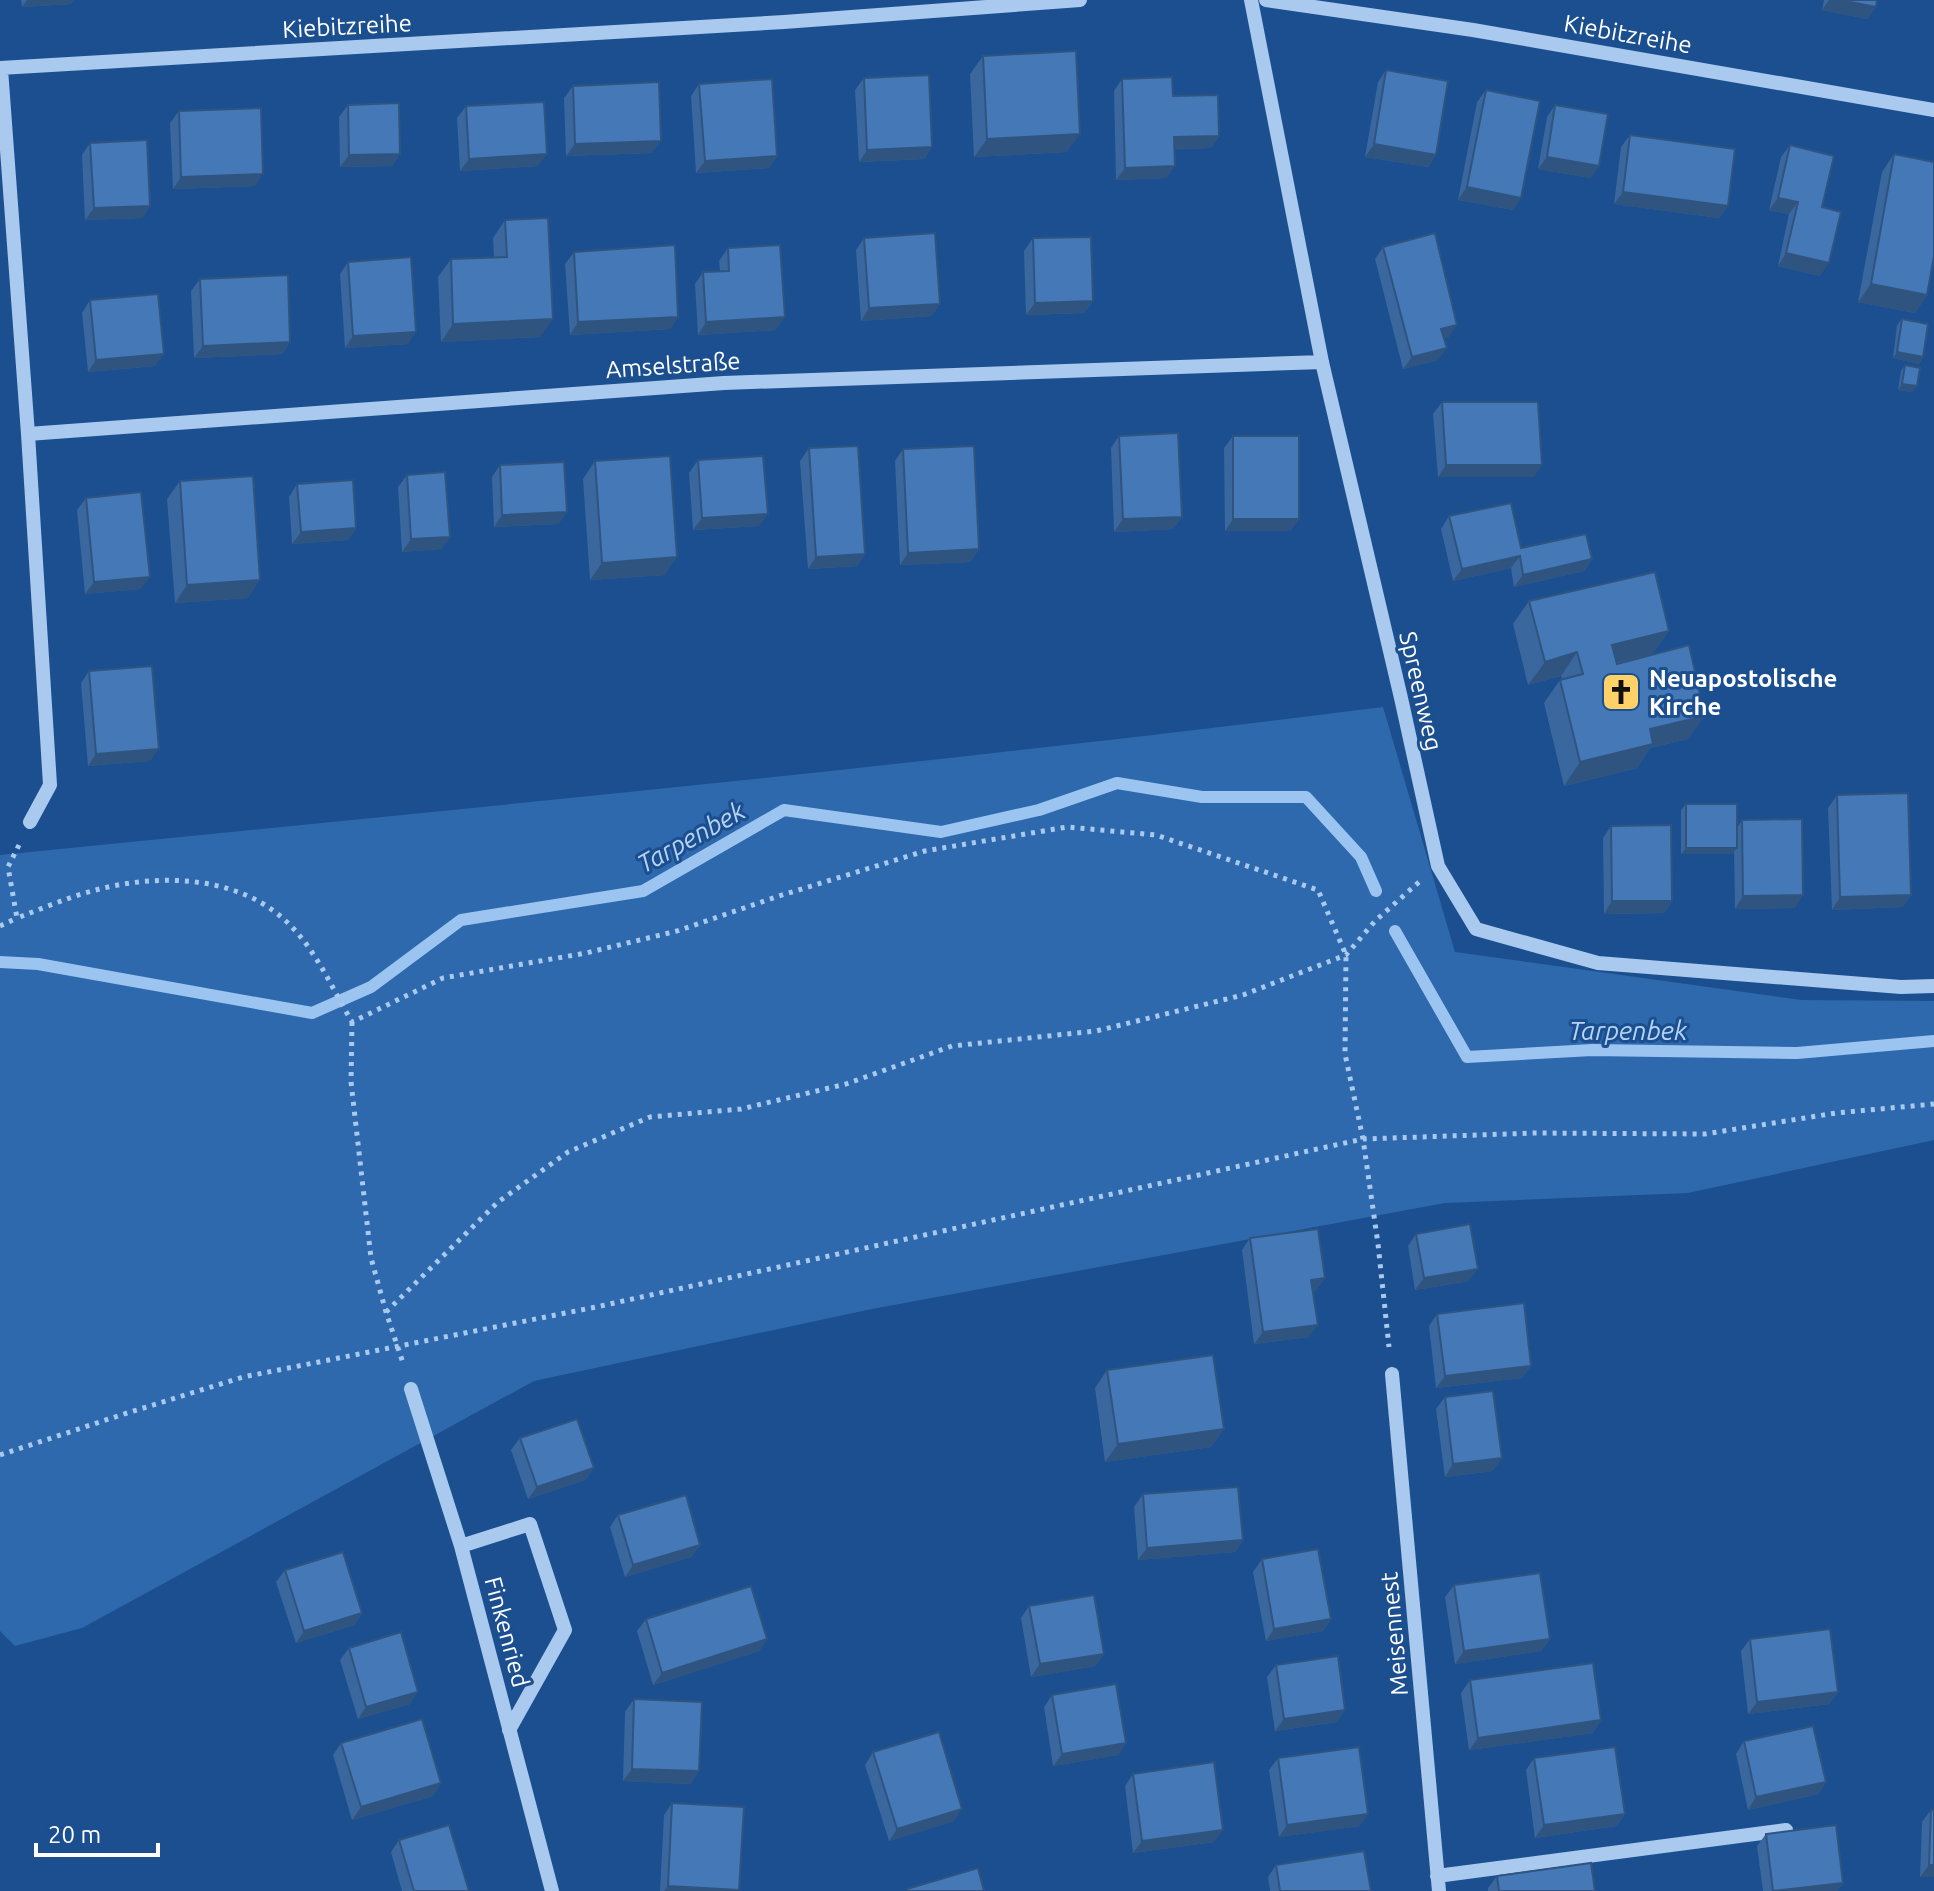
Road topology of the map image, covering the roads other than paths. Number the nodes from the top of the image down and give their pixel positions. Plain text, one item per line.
1 (1080, 0) edge
2 (1251, 0) edge
3 (1266, 0) edge
4 (1, 68) edge
5 (1934, 110) edge
6 (4, 150) edge
7 (1322, 362) junction
8 (28, 434) junction
9 (30, 822) dead end
10 (1934, 986) edge
11 (1392, 1374) road end
12 (411, 1389) dead end
13 (461, 1546) junction
14 (509, 1730) junction
15 (1786, 1830) edge
16 (1438, 1884) edge
17 (552, 1891) edge

1 - 4 street, Kiebitzreihe
2 - 7 street, Spreenweg
3 - 5 street, Kiebitzreihe
4 - 6 street
6 - 8 street
7 - 8 street, Amselstraße
7 - 10 street, Spreenweg
8 - 9 street
11 - 16 street, Meisennest
12 - 13 street, Finkenried
13 - 14 street, Finkenried
13 - 14 street, Finkenried
14 - 17 street, Finkenried
15 - 16 street

